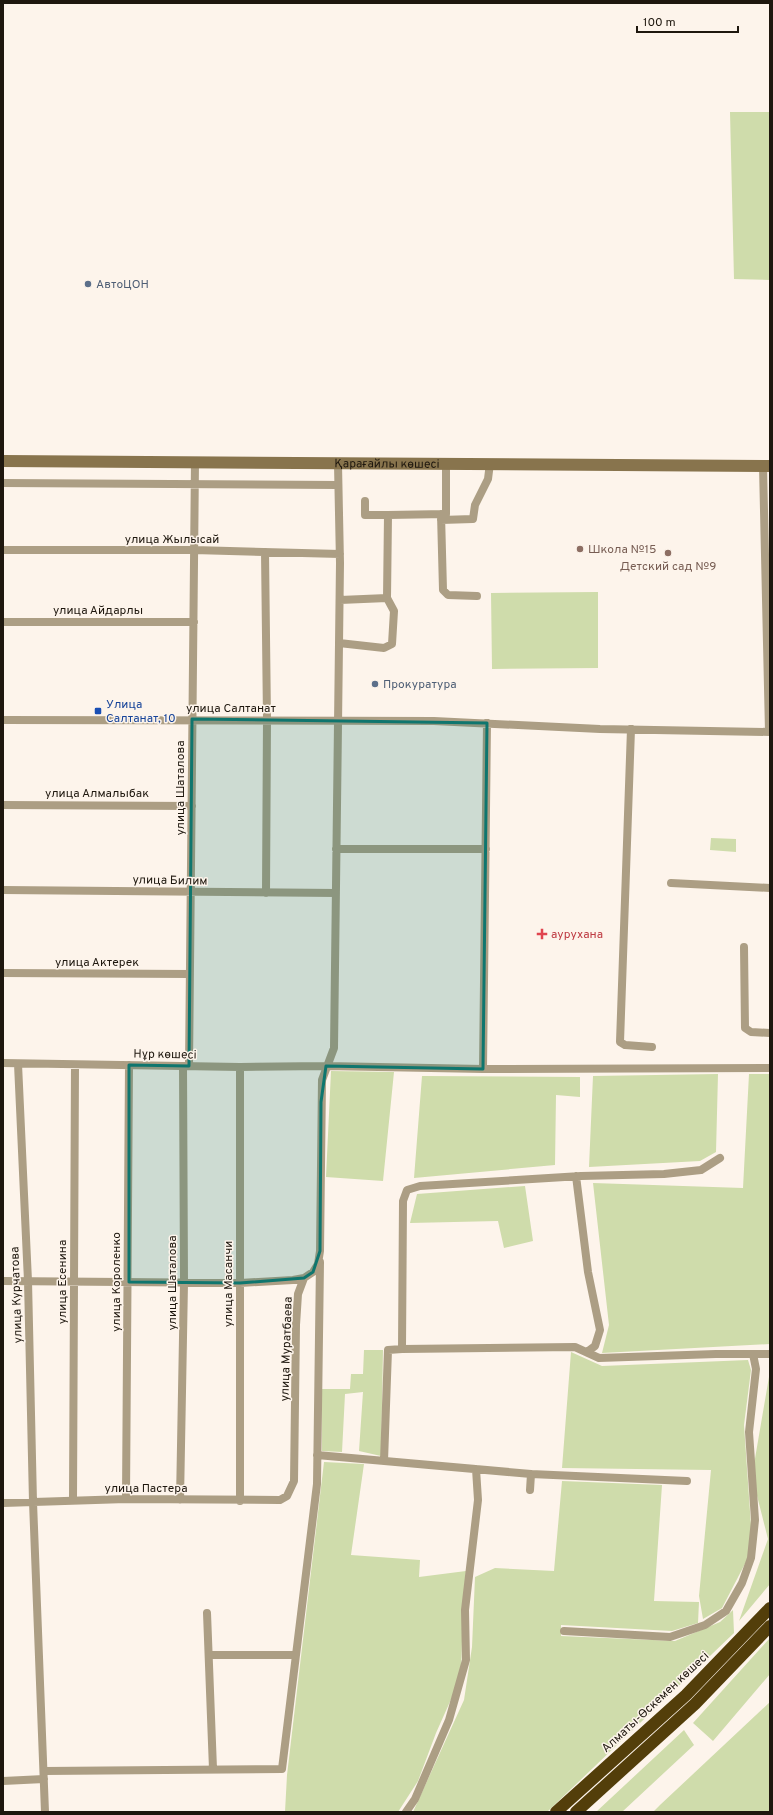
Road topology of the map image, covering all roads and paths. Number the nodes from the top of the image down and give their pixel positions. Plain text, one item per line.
1 (3, 461) edge
2 (195, 462) junction
3 (446, 463) junction
4 (490, 463) junction
5 (338, 464) junction
6 (767, 466) edge
7 (3, 483) edge
8 (195, 484) junction
9 (338, 485) junction
10 (365, 501) dead end
11 (388, 515) junction
12 (441, 517) junction
13 (3, 550) edge
14 (194, 550) junction
15 (265, 552) junction
16 (340, 554) junction
17 (478, 596) dead end
18 (387, 598) junction
19 (340, 600) junction
20 (3, 622) edge
21 (194, 622) junction
22 (339, 644) junction
23 (769, 699) edge
24 (192, 719) junction
25 (3, 720) edge
26 (267, 720) junction
27 (339, 720) junction
28 (487, 723) junction
29 (631, 729) junction
30 (769, 732) edge
31 (3, 805) edge
32 (192, 806) junction
33 (336, 849) junction
34 (486, 849) junction
35 (671, 884) dead end
36 (770, 888) edge
37 (3, 890) edge
38 (191, 892) junction
39 (266, 893) junction
40 (336, 894) junction
41 (744, 947) dead end
42 (3, 973) edge
43 (190, 974) junction
44 (770, 1033) edge
45 (652, 1047) dead end
46 (3, 1063) edge
47 (18, 1064) junction
48 (75, 1065) junction
49 (129, 1065) junction
50 (186, 1066) junction
51 (240, 1066) junction
52 (326, 1066) junction
53 (770, 1068) edge
54 (483, 1069) junction
55 (720, 1158) dead end
56 (576, 1176) junction
57 (320, 1251) junction
58 (304, 1278) junction
59 (3, 1281) edge
60 (28, 1281) junction
61 (74, 1281) junction
62 (129, 1282) junction
63 (184, 1283) junction
64 (240, 1283) junction
65 (402, 1350) junction
66 (587, 1352) junction
67 (753, 1354) junction
68 (770, 1354) edge
69 (317, 1455) junction
70 (384, 1461) junction
71 (476, 1469) junction
72 (531, 1474) junction
73 (688, 1481) dead end
74 (530, 1490) dead end
75 (287, 1496) joint
76 (126, 1499) junction
77 (73, 1500) junction
78 (180, 1500) junction
79 (240, 1501) junction
80 (33, 1502) junction
81 (3, 1503) edge
82 (770, 1608) edge
83 (207, 1613) dead end
84 (770, 1626) edge
85 (564, 1631) dead end
86 (209, 1655) junction
87 (296, 1655) junction
88 (213, 1769) junction
89 (44, 1775) junction
90 (3, 1781) edge
91 (45, 1812) edge
92 (406, 1812) edge
93 (556, 1812) edge
94 (576, 1812) edge

1 - 2 street, Қарағайлы көшесі
2 - 5 street, Қарағайлы көшесі
2 - 8 street, улица Шаталова
3 - 4 street, Қарағайлы көшесі
3 - 5 street, Қарағайлы көшесі
3 - 12 street
4 - 6 street, Қарағайлы көшесі
4 - 12 street
5 - 9 street, улица Муратбаева
6 - 23 street
7 - 8 street
8 - 9 street
8 - 14 street, улица Шаталова
9 - 16 street, улица Муратбаева
10 - 11 street
11 - 12 street
11 - 18 street
12 - 17 street
13 - 14 street, улица Жылысай
14 - 15 street, улица Жылысай
14 - 21 street, улица Шаталова
15 - 16 street, улица Жылысай
15 - 26 street
16 - 19 street, улица Муратбаева
18 - 19 street
18 - 22 street
19 - 22 street, улица Муратбаева
20 - 21 street, улица Айдарлы
21 - 24 street, улица Шаталова
22 - 27 street, улица Муратбаева
23 - 30 street
24 - 25 street, улица Салтанат
24 - 26 street, улица Салтанат
24 - 32 street, улица Шаталова
26 - 27 street, улица Салтанат
26 - 39 street
27 - 28 street, улица Салтанат
27 - 33 street, улица Муратбаева
28 - 29 street, улица Салтанат
28 - 34 street
29 - 30 street, улица Салтанат
29 - 45 street
31 - 32 street, улица Алмалыбак
32 - 38 street, улица Шаталова
33 - 34 street
33 - 40 street, улица Муратбаева
34 - 54 street
35 - 36 street
37 - 38 street, улица Билим
38 - 39 street, улица Билим
38 - 43 street, улица Шаталова
39 - 40 street, улица Билим
40 - 52 street, улица Муратбаева
41 - 44 street
42 - 43 street, улица Актерек
43 - 50 street, улица Шаталова
46 - 47 street, Нұр көшесі
47 - 48 street, Нұр көшесі
47 - 60 street, улица Курчатова
48 - 49 street, Нұр көшесі
48 - 61 street, улица Есенина
49 - 50 street, Нұр көшесі
49 - 62 street, улица Короленко
50 - 51 street, Нұр көшесі
50 - 63 street, улица Шаталова
51 - 52 street, Нұр көшесі
51 - 64 street, улица Масанчи
52 - 54 street, Нұр көшесі
52 - 57 street, улица Муратбаева
53 - 54 street, Нұр көшесі
55 - 56 street
56 - 65 street
56 - 66 street
57 - 58 street, улица Муратбаева
57 - 69 street
58 - 64 street
58 - 75 street, улица Муратбаева
59 - 60 street
60 - 61 street
60 - 80 street, улица Курчатова
61 - 62 street
61 - 77 street, улица Есенина
62 - 63 street
62 - 76 street, улица Короленко
63 - 64 street
63 - 78 street, улица Шаталова
64 - 79 street, улица Масанчи
65 - 66 street
65 - 70 street
66 - 67 street
67 - 68 street
67 - 85 street
69 - 70 street
69 - 87 street
70 - 71 street
71 - 72 street
71 - 92 street
72 - 73 street
72 - 74 street
75 - 79 street, улица Пастера
76 - 77 street, улица Пастера
76 - 78 street, улица Пастера
77 - 80 street, улица Пастера
78 - 79 street, улица Пастера
80 - 81 street, улица Пастера
80 - 89 street, улица Курчатова
82 - 93 highway, Алматы-Өскемен көшесі
83 - 86 street
84 - 94 highway
86 - 87 street
86 - 88 street
87 - 88 street
88 - 89 street
89 - 90 street
89 - 91 street, улица Курчатова

